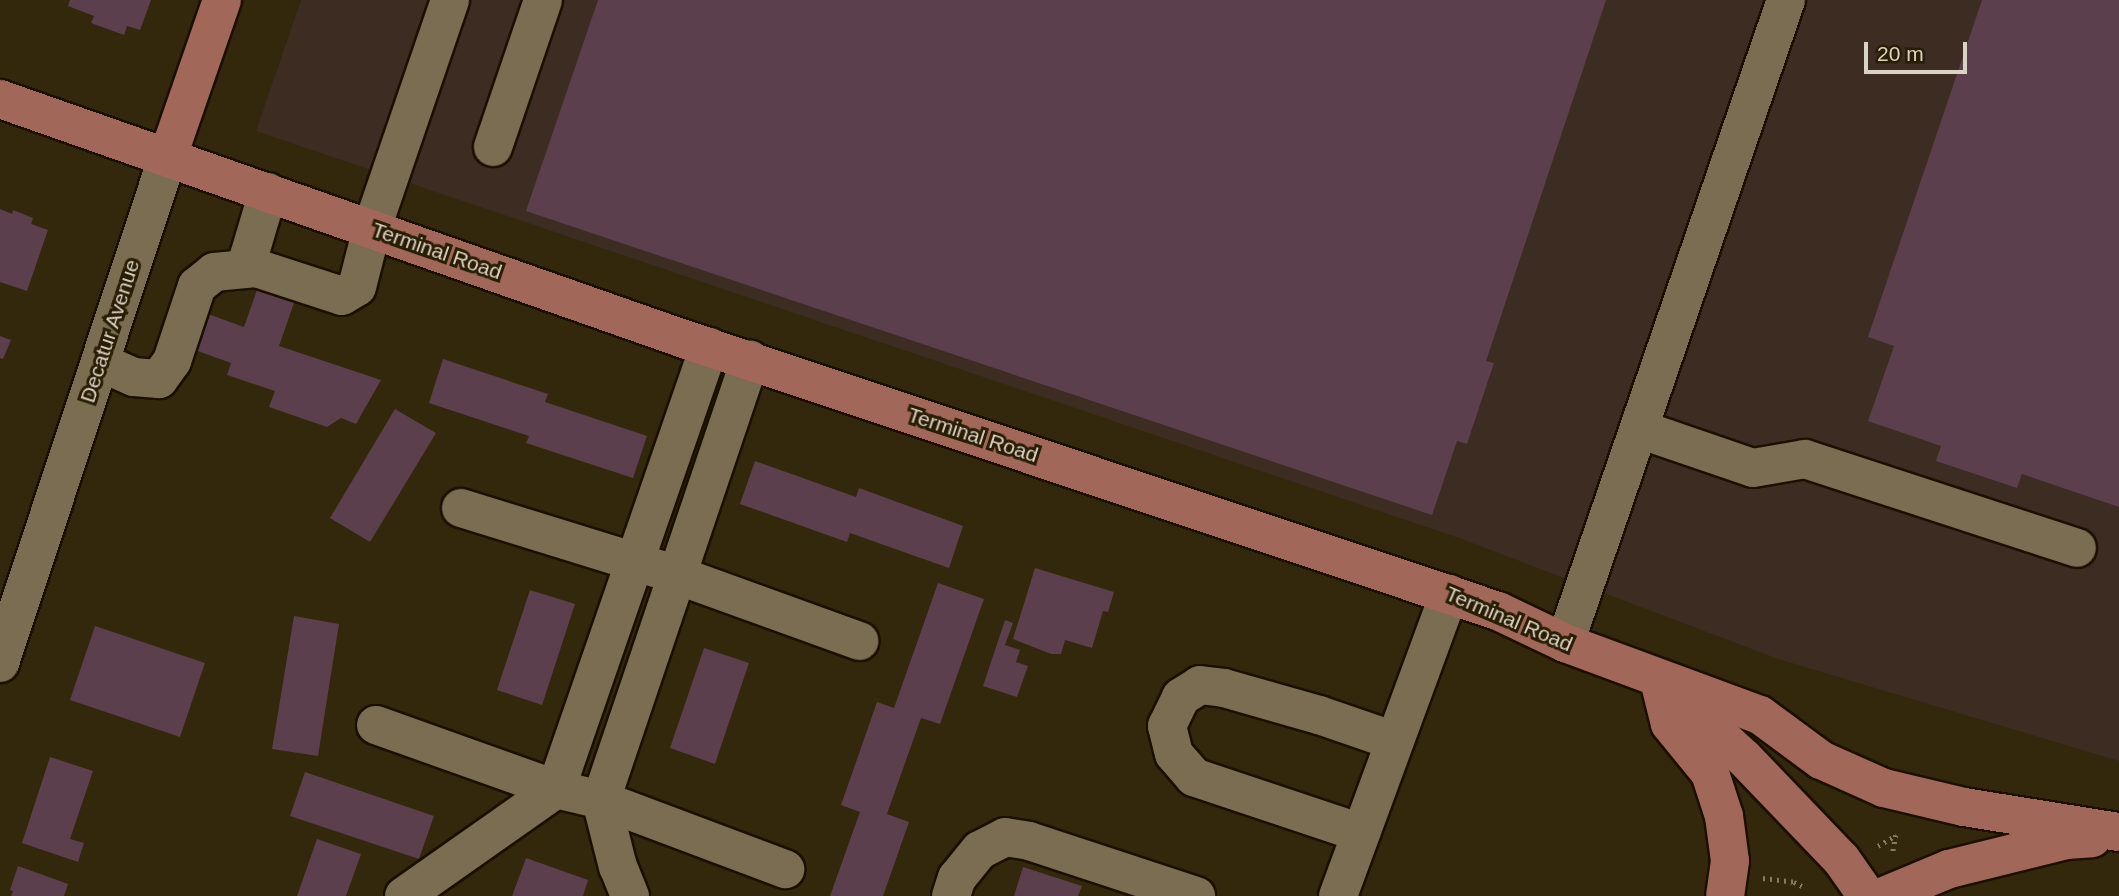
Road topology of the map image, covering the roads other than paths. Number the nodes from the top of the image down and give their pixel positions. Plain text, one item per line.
1 (222, 0) edge
2 (450, 0) edge
3 (542, 0) edge
4 (1786, 0) edge
5 (0, 99) edge
6 (493, 147) dead end
7 (168, 156) junction
8 (268, 192) junction
9 (372, 228) junction
10 (256, 268) junction
11 (709, 346) junction
12 (750, 360) junction
13 (100, 362) junction
14 (1639, 429) junction
15 (461, 508) dead end
16 (2077, 548) dead end
17 (636, 561) junction
18 (677, 575) junction
19 (1449, 594) junction
20 (859, 641) dead end
21 (1565, 643) junction
22 (0, 663) edge
23 (1658, 679) junction
24 (376, 725) dead end
25 (1395, 741) junction
26 (556, 789) junction
27 (601, 800) junction
28 (1361, 833) junction
29 (2119, 834) edge
30 (786, 869) dead end
31 (404, 896) edge
32 (630, 896) edge
33 (951, 896) edge
34 (1196, 896) edge
35 (1338, 896) edge
36 (1725, 896) edge
37 (1867, 896) edge
38 (1884, 896) edge

1 - 7 main road, Decatur Avenue
2 - 9 street
3 - 6 street
4 - 14 street
5 - 7 main road, Terminal Road
7 - 8 main road, Terminal Road
7 - 13 street, Decatur Avenue
8 - 9 main road, Terminal Road
8 - 10 street
9 - 10 street
9 - 11 main road, Terminal Road
10 - 13 street
11 - 12 main road, Terminal Road
11 - 17 street
12 - 18 street
12 - 19 main road, Terminal Road
13 - 22 street, Decatur Avenue
14 - 16 street
14 - 21 street
15 - 17 street
17 - 18 street
17 - 26 street
18 - 20 street
18 - 27 street
19 - 21 main road, Terminal Road
19 - 25 street
21 - 23 main road, Terminal Road
23 - 29 main road
23 - 36 main road
23 - 37 main road, Terminal Road
24 - 26 street
25 - 28 street
25 - 28 street
26 - 27 street
26 - 31 street
27 - 30 street
27 - 32 street
28 - 35 street
29 - 38 main road
33 - 34 street

